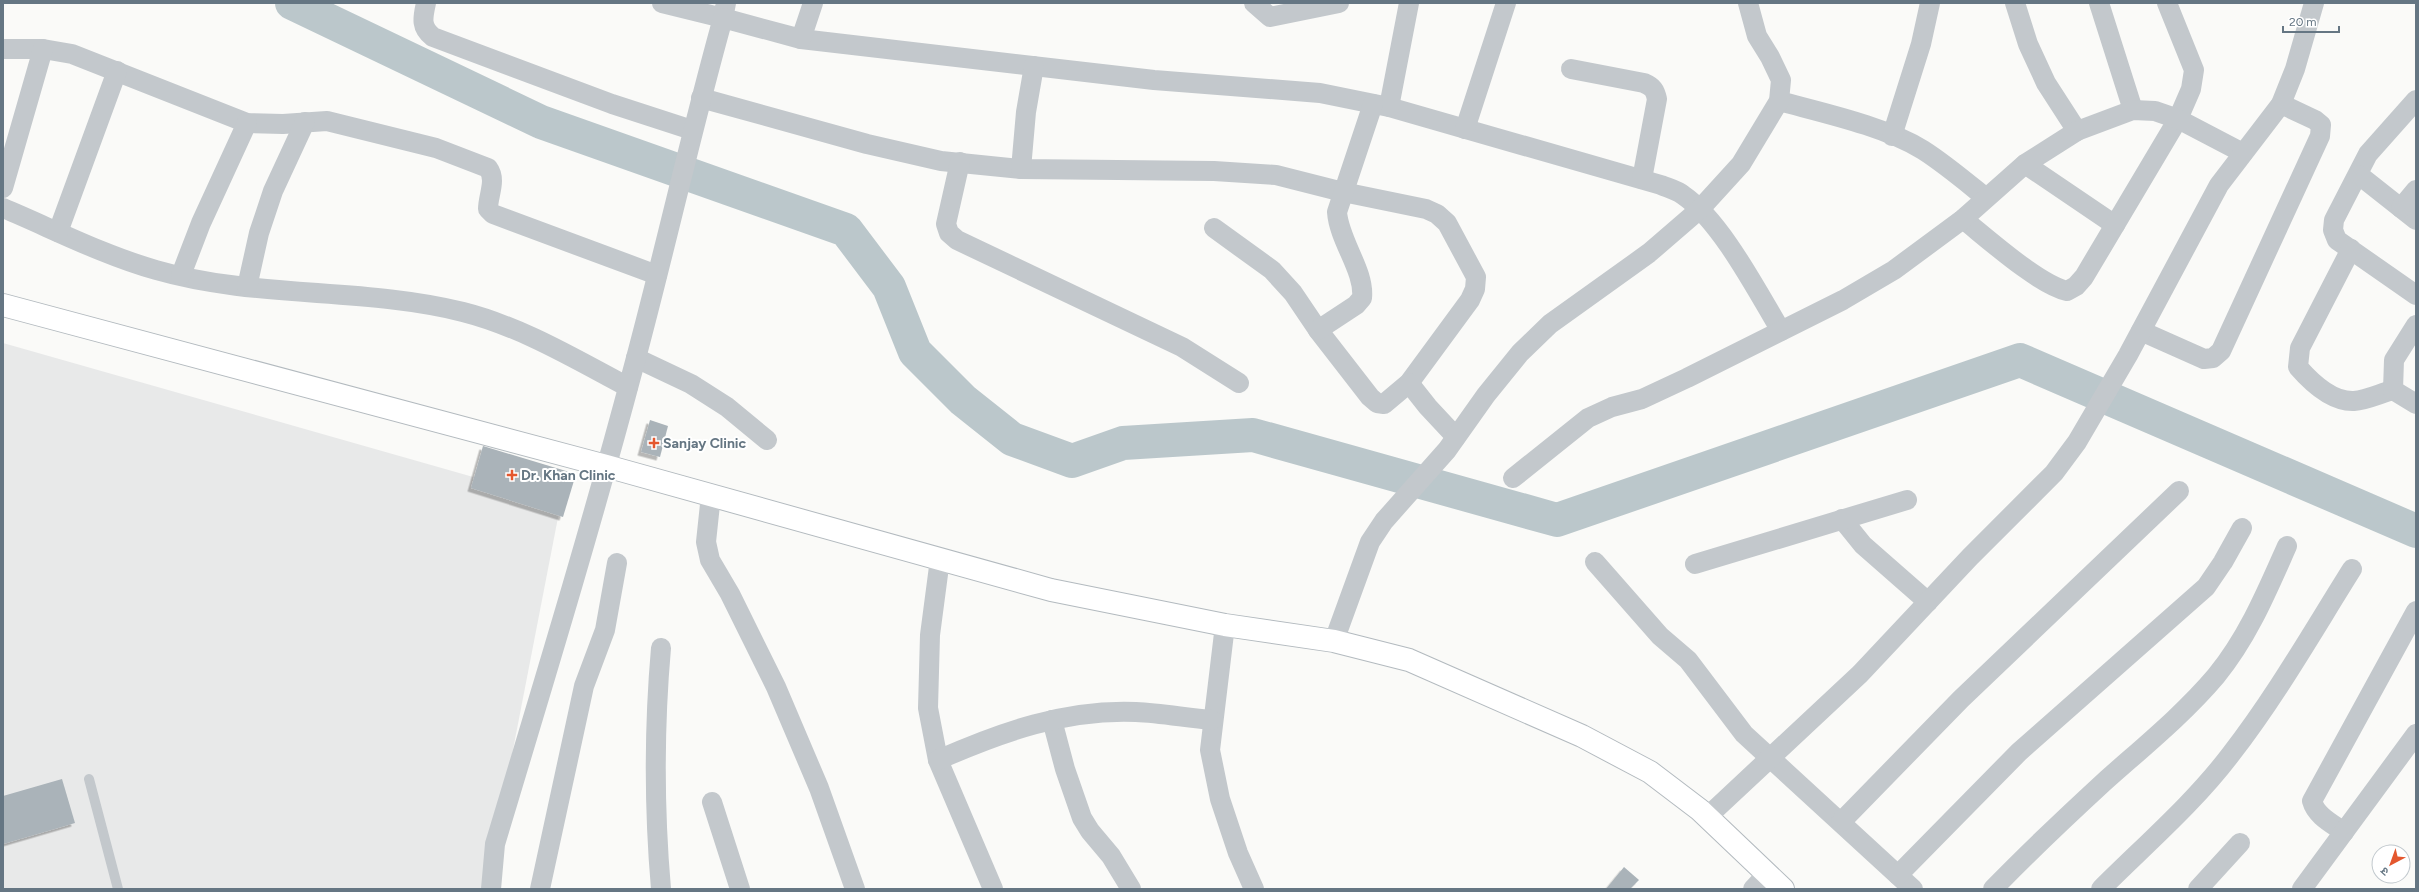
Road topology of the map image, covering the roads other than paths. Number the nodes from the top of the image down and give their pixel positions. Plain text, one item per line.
1 (426, 3) edge
2 (662, 3) edge
3 (813, 3) edge
4 (1254, 3) edge
5 (1339, 3) edge
6 (1409, 3) edge
7 (1506, 3) edge
8 (1748, 3) edge
9 (1930, 3) edge
10 (2015, 3) edge
11 (2099, 3) edge
12 (2167, 3) edge
13 (2314, 3) edge
14 (724, 11) edge
15 (801, 39) junction
16 (3, 49) edge
17 (43, 49) junction
18 (1034, 66) junction
19 (1571, 69) dead end
20 (117, 71) junction
21 (701, 98) junction
22 (2416, 100) edge
23 (1779, 101) junction
24 (2281, 104) junction
25 (1381, 106) junction
26 (2133, 110) junction
27 (2178, 119) junction
28 (305, 122) junction
29 (247, 123) junction
30 (1465, 129) junction
31 (2077, 131) junction
32 (1892, 136) junction
33 (690, 138) junction
34 (2243, 153) junction
35 (960, 162) junction
36 (2025, 164) junction
37 (1021, 169) junction
38 (2358, 175) junction
39 (1642, 179) junction
40 (3, 188) edge
41 (2416, 190) edge
42 (1343, 192) junction
43 (1986, 198) junction
44 (3, 208) edge
45 (1700, 209) junction
46 (2408, 214) edge
47 (1963, 218) junction
48 (2114, 225) junction
49 (1214, 228) dead end
50 (58, 232) junction
51 (2351, 250) junction
52 (657, 274) junction
53 (181, 275) junction
54 (247, 287) junction
55 (2416, 295) edge
56 (3, 305) edge
57 (2416, 325) edge
58 (1318, 330) junction
59 (2141, 330) junction
60 (1781, 331) junction
61 (636, 358) junction
62 (1239, 383) dead end
63 (1409, 383) junction
64 (628, 387) junction
65 (2393, 390) junction
66 (2416, 404) edge
67 (767, 440) dead end
68 (1452, 443) junction
69 (606, 466) junction
70 (1513, 478) dead end
71 (2179, 491) dead end
72 (711, 495) junction
73 (1907, 500) dead end
74 (1842, 519) junction
75 (2242, 528) dead end
76 (2288, 546) dead end
77 (940, 559) junction
78 (1595, 562) dead end
79 (617, 563) dead end
80 (1695, 564) dead end
81 (2352, 569) dead end
82 (1928, 602) junction
83 (2416, 611) edge
84 (1224, 625) junction
85 (1334, 641) junction
86 (661, 648) dead end
87 (1052, 720) junction
88 (1212, 720) junction
89 (2416, 734) edge
90 (1769, 758) junction
91 (938, 760) junction
92 (89, 780) dead end
93 (712, 802) dead end
94 (1707, 817) junction
95 (1841, 822) junction
96 (2344, 832) junction
97 (2240, 843) dead end
98 (1898, 875) junction
99 (1760, 881) edge
100 (118, 889) edge
101 (490, 889) edge
102 (540, 889) edge
103 (662, 889) edge
104 (740, 889) edge
105 (855, 889) edge
106 (993, 889) edge
107 (1131, 889) edge
108 (1254, 889) edge
109 (1783, 889) edge
110 (1913, 889) edge
111 (1993, 889) edge
112 (2101, 889) edge
113 (2198, 889) edge
114 (2302, 889) edge

1 - 33 street
2 - 14 street
3 - 15 street
4 - 5 street
6 - 25 street
7 - 30 street
8 - 23 street
9 - 32 street
10 - 31 street
11 - 26 street
12 - 27 street
13 - 24 street
14 - 15 street
14 - 21 street
15 - 18 street
16 - 17 street
17 - 20 street
17 - 40 street
18 - 25 street
18 - 37 street
19 - 39 street
20 - 29 street
20 - 50 street
21 - 33 street
21 - 35 street
22 - 38 street
23 - 32 street
23 - 45 street
24 - 34 street
24 - 59 street
25 - 30 street
25 - 42 street
26 - 27 street
26 - 31 street
27 - 34 street
27 - 48 street
28 - 29 street
28 - 52 street
28 - 54 street
29 - 53 street
30 - 39 street
31 - 36 street
32 - 43 street
33 - 52 street
34 - 59 street
35 - 37 street
35 - 62 street
36 - 43 street
36 - 48 street
37 - 42 street
38 - 46 street
38 - 51 street
39 - 45 street
41 - 46 street
42 - 58 street
42 - 63 street
43 - 47 street
44 - 50 street
45 - 60 street
45 - 68 street
47 - 48 street
47 - 60 street
49 - 58 street
50 - 53 street
51 - 55 street
51 - 65 street
52 - 61 street
53 - 54 street
54 - 64 street
56 - 69 street
57 - 65 street
58 - 63 street
59 - 82 street
60 - 70 street
61 - 64 street
61 - 67 street
63 - 68 street
64 - 69 street
65 - 66 street
68 - 85 street
69 - 72 street
69 - 101 street
71 - 95 street
72 - 77 street
72 - 105 street
73 - 74 street
74 - 80 street
74 - 82 street
75 - 98 street
76 - 111 street
77 - 84 street
77 - 91 street
78 - 90 street
79 - 102 street
81 - 112 street
82 - 90 street
83 - 96 street
84 - 85 street
84 - 88 street
85 - 94 street
86 - 103 street
87 - 88 street
87 - 91 street
87 - 107 street
88 - 108 street
89 - 96 street
90 - 94 street
90 - 95 street
91 - 106 street
92 - 100 lane
93 - 104 street
94 - 99 street
95 - 98 street
96 - 114 street
97 - 113 street
98 - 110 street
99 - 109 street

